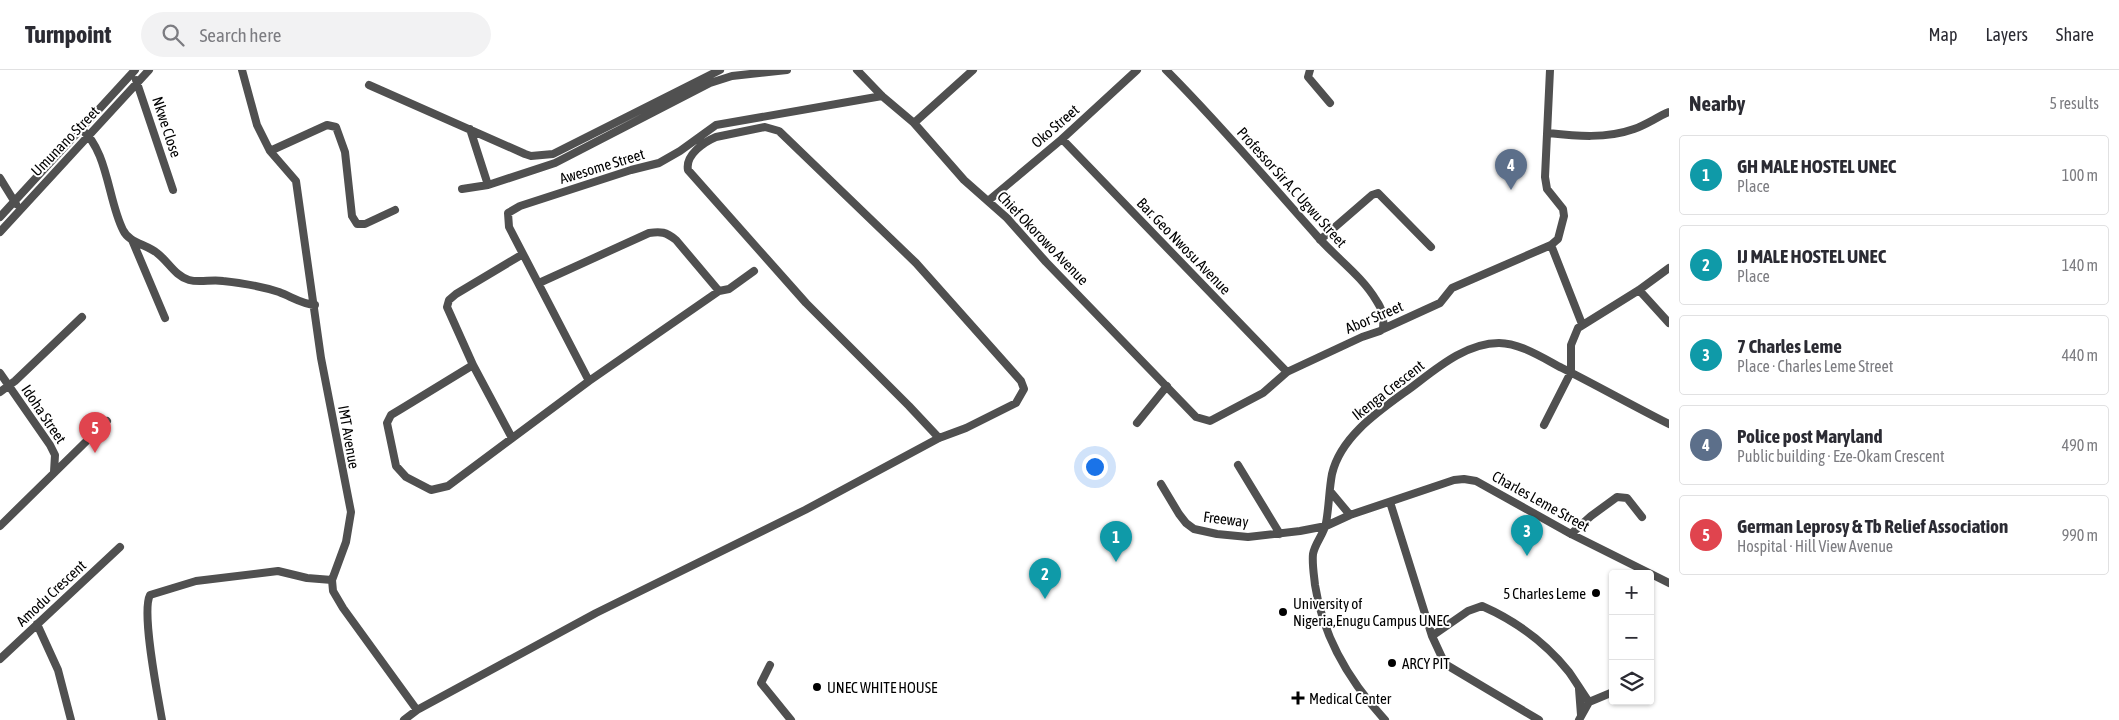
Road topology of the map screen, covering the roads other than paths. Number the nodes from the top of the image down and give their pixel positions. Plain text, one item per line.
1 (149, 70) edge
2 (252, 70) edge
3 (720, 70) edge
4 (787, 70) edge
5 (857, 70) edge
6 (973, 70) edge
7 (1137, 70) edge
8 (1166, 70) edge
9 (1310, 70) edge
10 (1550, 70) edge
11 (132, 71) edge
12 (774, 71) edge
13 (242, 72) edge
14 (138, 82) junction
15 (369, 85) dead end
16 (882, 96) junction
17 (1330, 104) dead end
18 (1669, 112) edge
19 (914, 123) junction
20 (81, 129) junction
21 (470, 129) junction
22 (1548, 133) junction
23 (89, 135) junction
24 (1062, 139) junction
25 (270, 151) junction
26 (0, 178) edge
27 (488, 185) junction
28 (462, 188) dead end
29 (173, 190) dead end
30 (988, 200) junction
31 (14, 202) junction
32 (20, 208) junction
33 (395, 210) dead end
34 (0, 217) edge
35 (0, 232) edge
36 (132, 240) junction
37 (1320, 240) junction
38 (1551, 245) junction
39 (1431, 247) dead end
40 (523, 254) junction
41 (1669, 268) edge
42 (754, 271) dead end
43 (539, 283) junction
44 (1639, 290) junction
45 (719, 291) junction
46 (315, 305) junction
47 (82, 317) dead end
48 (165, 318) dead end
49 (1582, 324) junction
50 (1669, 324) edge
51 (1383, 329) junction
52 (473, 365) junction
53 (1287, 372) junction
54 (1570, 372) junction
55 (0, 373) edge
56 (589, 381) junction
57 (1167, 386) junction
58 (9, 387) junction
59 (0, 392) edge
60 (107, 421) dead end
61 (1210, 421) joint
62 (1137, 423) dead end
63 (1669, 424) edge
64 (1544, 425) dead end
65 (512, 438) junction
66 (939, 438) junction
67 (1238, 465) dead end
68 (54, 473) junction
69 (1161, 484) dead end
70 (1330, 491) junction
71 (1390, 502) junction
72 (1350, 515) junction
73 (1642, 517) dead end
74 (0, 526) edge
75 (1326, 526) junction
76 (1280, 534) junction
77 (1571, 534) junction
78 (120, 547) dead end
79 (332, 580) junction
80 (1669, 583) edge
81 (37, 624) junction
82 (1432, 636) junction
83 (0, 658) edge
84 (770, 665) dead end
85 (1579, 687) junction
86 (1609, 694) edge
87 (1589, 702) junction
88 (417, 710) junction
89 (1580, 718) edge
90 (71, 720) edge
91 (162, 720) edge
92 (404, 720) edge
93 (791, 720) edge
94 (1385, 720) edge
95 (1539, 720) edge

1 - 14 street, Umunano Street
2 - 13 street
3 - 21 street
4 - 12 street
5 - 16 street, Chief Okorowo Avenue
6 - 19 street
7 - 24 street, Oko Street
8 - 37 street, Professor Sir A.C Ugwu Street
9 - 17 street
10 - 22 street
11 - 14 street, Nkwe Close
11 - 20 street, Umunano Street
12 - 27 street
13 - 25 street, IMT Avenue
14 - 23 street, Umunano Street
14 - 29 street, Nkwe Close
15 - 21 street
16 - 19 street, Chief Okorowo Avenue
16 - 40 street, Awesome Street
18 - 22 street
19 - 30 street, Chief Okorowo Avenue
20 - 23 street
20 - 31 street, Umunano Street
21 - 27 street
22 - 38 street
23 - 32 street, Umunano Street
23 - 36 street
24 - 30 street, Oko Street
24 - 53 street, Bar. Geo Nwosu Avenue
25 - 33 street
25 - 46 street, IMT Avenue
26 - 31 street
27 - 28 street
30 - 57 street, Chief Okorowo Avenue
31 - 32 street
31 - 34 street, Umunano Street
32 - 35 street, Umunano Street
36 - 46 street
36 - 48 street
37 - 39 street
37 - 51 street, Professor Sir A.C Ugwu Street
38 - 49 street
38 - 51 street, Abor Street
40 - 43 street, Awesome Street
40 - 52 street
41 - 44 street
42 - 45 street
43 - 45 street
43 - 56 street, Awesome Street
44 - 49 street
44 - 50 street
45 - 56 street
46 - 79 street, IMT Avenue
47 - 58 street
49 - 54 street
51 - 53 street, Abor Street
52 - 65 street
52 - 65 street
53 - 61 street, Abor Street
54 - 63 street, Ikenga Crescent
54 - 64 street
54 - 70 street, Ikenga Crescent
55 - 58 street, Idoha Street
56 - 65 street
57 - 61 street, Chief Okorowo Avenue
57 - 62 street
58 - 59 street
58 - 68 street, Idoha Street
60 - 68 street
66 - 66 street
66 - 88 street
67 - 76 street
68 - 74 street
69 - 76 street, Freeway
70 - 72 street
70 - 75 street, Ikenga Crescent
71 - 72 street, Charles Leme Street
71 - 77 street, Charles Leme Street
71 - 82 street
72 - 75 street, Charles Leme Street
73 - 77 street
75 - 76 street, Charles Leme Street
75 - 94 street, Ikenga Crescent
77 - 80 street, Charles Leme Street
78 - 81 street, Amodu Crescent
79 - 88 street
79 - 91 street
81 - 83 street, Amodu Crescent
81 - 90 street
82 - 85 street
82 - 95 street
84 - 93 street
85 - 87 street
85 - 89 street
86 - 87 street
87 - 89 street
88 - 92 street

